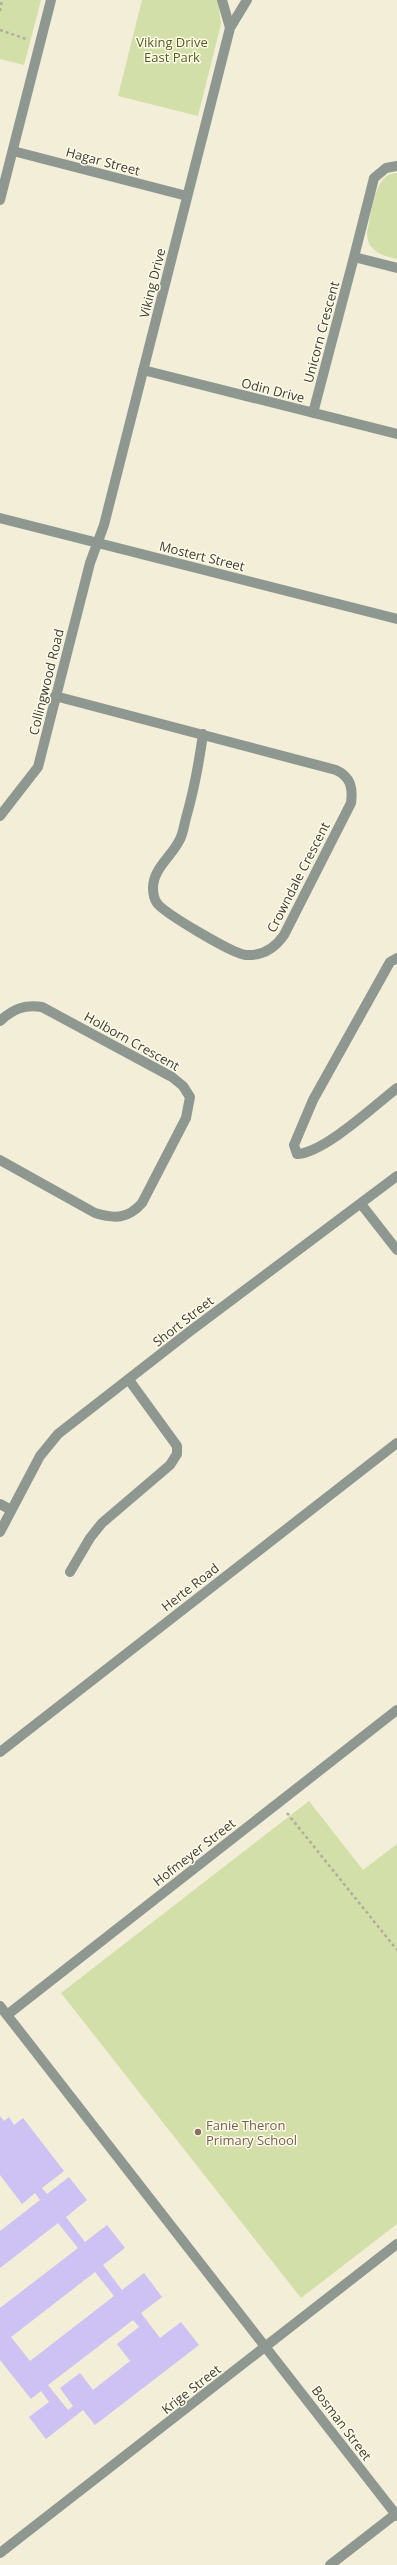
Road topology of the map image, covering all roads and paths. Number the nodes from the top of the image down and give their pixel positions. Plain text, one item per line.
1 (2, 0) edge
2 (51, 0) edge
3 (222, 0) edge
4 (247, 0) edge
5 (0, 11) edge
6 (230, 28) junction
7 (0, 30) edge
8 (40, 43) junction
9 (13, 151) junction
10 (397, 166) edge
11 (187, 196) junction
12 (0, 200) edge
13 (354, 257) junction
14 (397, 268) edge
15 (143, 370) junction
16 (313, 413) junction
17 (397, 434) edge
18 (0, 518) edge
19 (97, 543) junction
20 (397, 619) edge
21 (55, 696) junction
22 (203, 734) junction
23 (0, 816) edge
24 (397, 958) edge
25 (0, 1021) edge
26 (397, 1088) edge
27 (0, 1160) edge
28 (397, 1176) edge
29 (362, 1204) junction
30 (397, 1250) edge
31 (130, 1380) junction
32 (397, 1443) edge
33 (0, 1504) edge
34 (11, 1510) junction
35 (0, 1532) edge
36 (70, 1572) dead end
37 (397, 1710) edge
38 (0, 1752) edge
39 (279, 1802) junction
40 (397, 1950) edge
41 (0, 2006) edge
42 (7, 2015) junction
43 (397, 2244) edge
44 (267, 2346) junction
45 (397, 2514) edge
46 (0, 2553) edge
47 (330, 2565) edge

1 - 5 path
2 - 8 street
3 - 6 street
4 - 6 street, Viking Drive
6 - 11 street, Viking Drive
7 - 8 path
8 - 9 street
9 - 11 street, Hagar Street
9 - 12 street
10 - 13 street, Unicorn Crescent
11 - 15 street, Viking Drive
13 - 14 street
13 - 16 street, Unicorn Crescent
15 - 16 street, Odin Drive
15 - 19 street, Viking Drive
16 - 17 street, Odin Drive
18 - 19 street, Mostert Street
19 - 20 street, Mostert Street
19 - 21 street, Collingwood Road
21 - 22 street, Crowndale Crescent
21 - 23 street, Collingwood Road
22 - 22 street, Crowndale Crescent
24 - 26 street
25 - 27 street, Holborn Crescent
28 - 29 street, Short Street
29 - 30 street
29 - 31 street, Short Street
31 - 34 street, Short Street
31 - 36 street
32 - 38 street, Herte Road
33 - 34 street
34 - 35 street, Short Street
37 - 39 street, Hofmeyer Street
39 - 40 path
39 - 42 street, Hofmeyer Street
41 - 42 street
42 - 44 street, Bosman Street
43 - 44 street, Krige Street
44 - 45 street, Bosman Street
44 - 46 street, Krige Street
45 - 47 street

